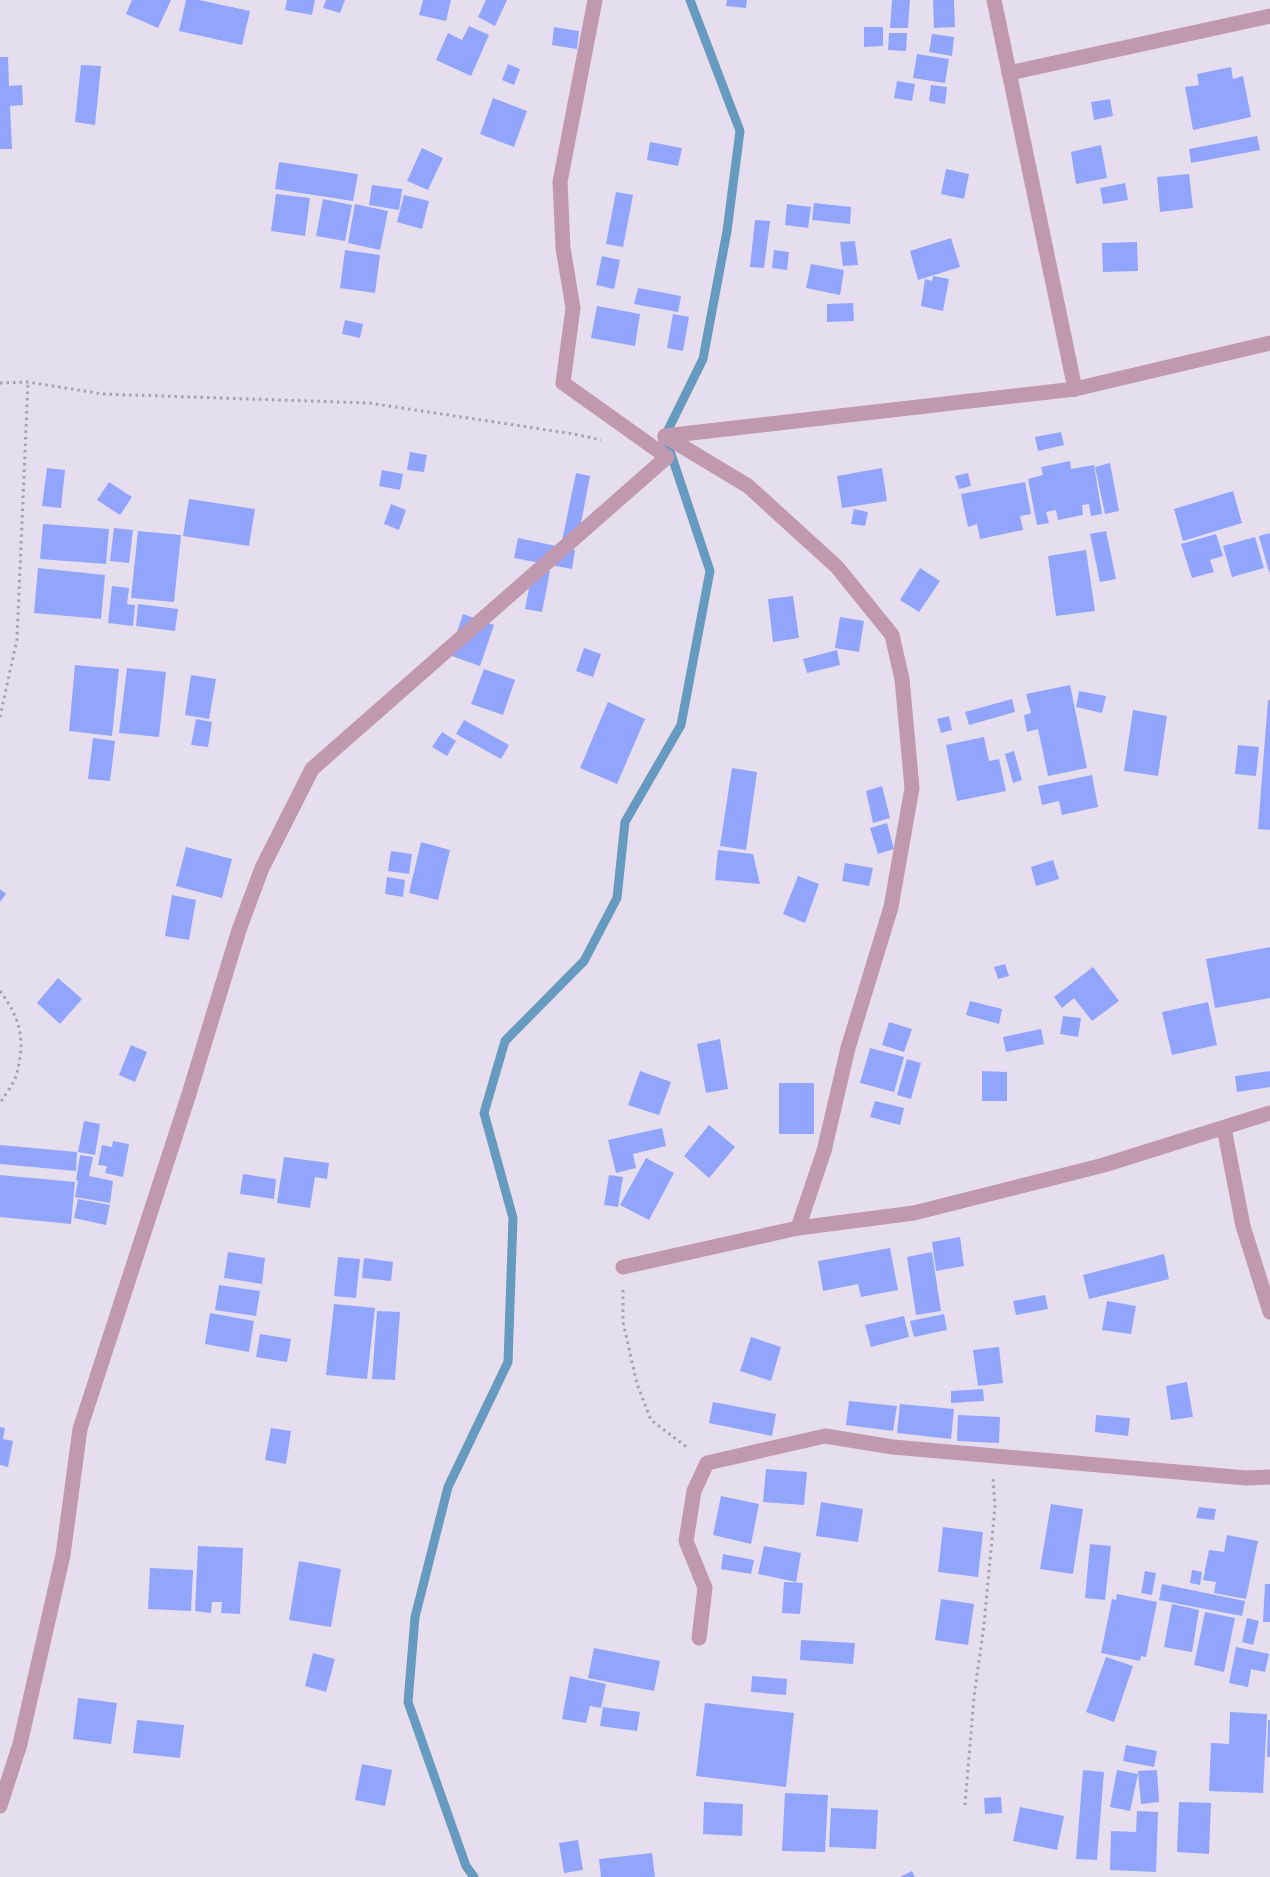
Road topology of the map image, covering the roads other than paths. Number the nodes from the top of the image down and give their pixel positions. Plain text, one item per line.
1 (595, 0) edge
2 (994, 0) edge
3 (1270, 16) edge
4 (1009, 73) junction
5 (1270, 343) edge
6 (1076, 390) junction
7 (665, 436) junction
8 (667, 457) junction
9 (1270, 1114) edge
10 (1224, 1128) junction
11 (798, 1228) junction
12 (623, 1267) road end
13 (1270, 1312) edge
14 (1270, 1477) edge
15 (699, 1638) dead end
16 (0, 1806) edge

1 - 8 street
2 - 4 street
3 - 4 street
4 - 6 street
5 - 6 street
6 - 7 street
7 - 8 street
7 - 11 street
8 - 16 street
9 - 10 street
10 - 11 street
10 - 13 street
11 - 12 street
14 - 15 street

